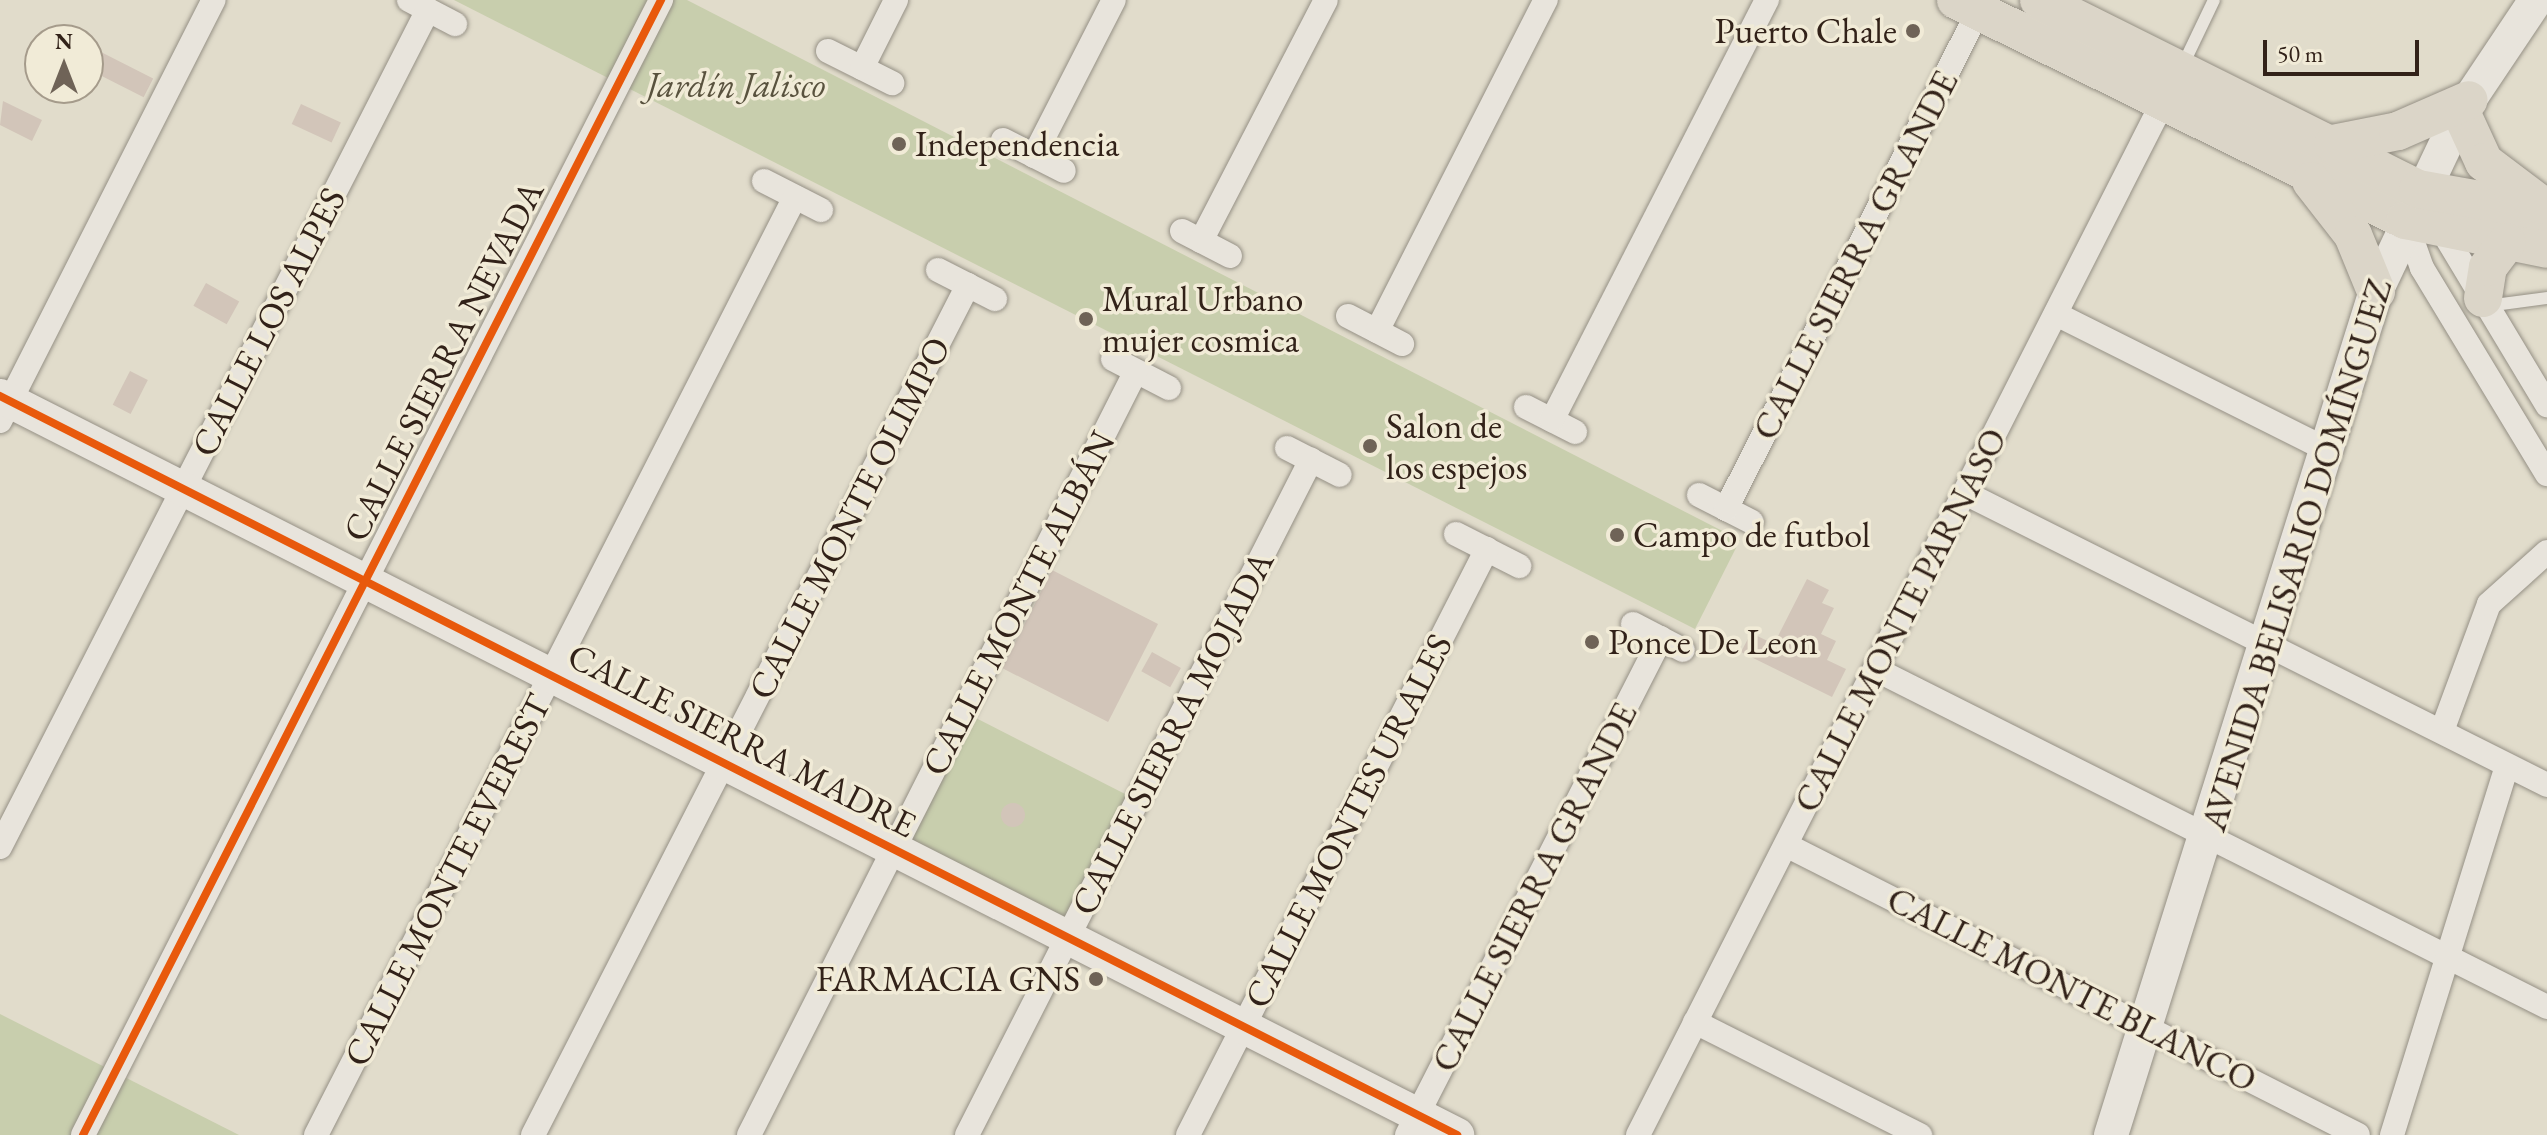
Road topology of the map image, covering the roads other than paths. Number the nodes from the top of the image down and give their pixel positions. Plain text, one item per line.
1 (214, 0) edge
2 (661, 0) edge
3 (896, 0) edge
4 (1114, 0) edge
5 (1326, 0) edge
6 (1546, 0) edge
7 (1767, 0) edge
8 (2214, 0) edge
9 (1973, 4) edge
10 (418, 5) edge
11 (2063, 5) edge
12 (2523, 9) edge
13 (455, 24) dead end
14 (828, 51) dead end
15 (862, 68) junction
16 (2181, 70) junction
17 (892, 83) dead end
18 (2162, 104) junction
19 (2465, 106) junction
20 (1003, 140) dead end
21 (2333, 144) junction
22 (1034, 156) junction
23 (1064, 171) dead end
24 (2304, 172) junction
25 (764, 181) dead end
26 (795, 197) junction
27 (2412, 204) junction
28 (821, 210) dead end
29 (2547, 210) edge
30 (2441, 230) junction
31 (2507, 242) junction
32 (2547, 249) edge
33 (1230, 256) dead end
34 (938, 270) dead end
35 (968, 285) junction
36 (2376, 291) junction
37 (2547, 298) edge
38 (995, 299) dead end
39 (2485, 302) junction
40 (2056, 314) junction
41 (1348, 316) dead end
42 (1377, 331) junction
43 (1402, 344) dead end
44 (1113, 359) dead end
45 (2536, 370) edge
46 (1136, 371) junction
47 (1169, 388) dead end
48 (2547, 405) edge
49 (3, 406) edge
50 (1526, 407) dead end
51 (1552, 420) junction
52 (1575, 432) dead end
53 (1287, 448) dead end
54 (2327, 450) junction
55 (1311, 460) junction
56 (2547, 474) edge
57 (1340, 475) dead end
58 (183, 488) junction
59 (1965, 493) junction
60 (1699, 495) dead end
61 (1726, 509) junction
62 (1752, 522) dead end
63 (1456, 534) dead end
64 (1487, 549) junction
65 (2547, 552) edge
66 (1519, 566) dead end
67 (362, 579) junction
68 (1633, 624) dead end
69 (1661, 638) junction
70 (2270, 643) junction
71 (1683, 650) dead end
72 (1875, 669) junction
73 (552, 675) junction
74 (2442, 731) junction
75 (724, 762) junction
76 (2507, 765) junction
77 (2547, 785) edge
78 (2208, 833) junction
79 (1786, 845) junction
80 (0, 847) edge
81 (894, 849) junction
82 (1068, 937) junction
83 (2451, 958) junction
84 (2547, 1007) edge
85 (1695, 1022) junction
86 (1243, 1026) junction
87 (2146, 1026) junction
88 (1412, 1125) edge
89 (83, 1135) edge
90 (316, 1135) edge
91 (533, 1135) edge
92 (749, 1135) edge
93 (967, 1135) edge
94 (1188, 1135) edge
95 (1457, 1135) edge
96 (1638, 1135) edge
97 (1920, 1135) edge
98 (2111, 1135) edge
99 (2358, 1135) edge
100 (2392, 1135) edge

1 - 49 street
2 - 67 street, CALLE SIERRA NEVADA
3 - 15 street
4 - 22 street
5 - 33 street
6 - 42 street
7 - 51 street
8 - 16 lane
9 - 18 main road
9 - 61 street, CALLE SIERRA GRANDE
10 - 13 street
10 - 58 street, CALLE LOS ALPES
11 - 16 main road
12 - 19 street, AVENIDA BELISARIO DOMÍNGUEZ
14 - 15 street
15 - 17 street
16 - 21 main road
18 - 24 main road
18 - 40 street, CALLE MONTE PARNASO
19 - 21 main road
19 - 27 street, AVENIDA BELISARIO DOMÍNGUEZ
19 - 29 main road
20 - 22 street
21 - 27 main road
22 - 23 street
24 - 27 main road
24 - 36 main road
25 - 26 street
26 - 28 street
26 - 73 street, CALLE MONTE EVEREST
27 - 29 main road
27 - 30 main road
27 - 36 street, AVENIDA BELISARIO DOMÍNGUEZ
27 - 56 street
30 - 31 main road
30 - 39 street
31 - 32 main road
31 - 39 main road
34 - 35 street
35 - 38 street
35 - 75 street, CALLE MONTE OLIMPO
36 - 54 street, AVENIDA BELISARIO DOMÍNGUEZ
37 - 39 lane
39 - 45 street
40 - 54 street
40 - 59 street, CALLE MONTE PARNASO
41 - 42 street
42 - 43 street
44 - 46 street
45 - 48 street
46 - 47 street
46 - 81 street, CALLE MONTE ALBÁN
49 - 58 street, CALLE SIERRA MADRE
50 - 51 street
51 - 52 street
53 - 55 street
54 - 70 street, AVENIDA BELISARIO DOMÍNGUEZ
55 - 57 street
55 - 82 street, CALLE SIERRA MOJADA
58 - 67 street, CALLE SIERRA MADRE
58 - 80 street, CALLE LOS ALPES
59 - 70 street
59 - 72 street, CALLE MONTE PARNASO
60 - 61 street
61 - 62 street
63 - 64 street
64 - 66 street
64 - 86 street, CALLE MONTES URALES
65 - 74 street
67 - 73 street, CALLE SIERRA MADRE
67 - 89 street, CALLE SIERRA NEVADA
68 - 69 street
69 - 71 street
69 - 88 street, CALLE SIERRA GRANDE
70 - 74 street
70 - 78 street, AVENIDA BELISARIO DOMÍNGUEZ
72 - 78 street
72 - 79 street, CALLE MONTE PARNASO
73 - 75 street, CALLE SIERRA MADRE
73 - 90 street, CALLE MONTE EVEREST
74 - 76 street
75 - 81 street, CALLE SIERRA MADRE
75 - 91 street, CALLE MONTE OLIMPO
76 - 77 street
76 - 83 street
78 - 83 street
78 - 87 street, AVENIDA BELISARIO DOMÍNGUEZ
79 - 85 street, CALLE MONTE PARNASO
79 - 87 street, CALLE MONTE BLANCO
81 - 82 street, CALLE SIERRA MADRE
81 - 92 street, CALLE MONTE ALBÁN
82 - 86 street, CALLE SIERRA MADRE
82 - 93 street, CALLE SIERRA MOJADA
83 - 84 street
83 - 100 street
85 - 96 street, CALLE MONTE PARNASO
85 - 97 street
86 - 88 street, CALLE SIERRA MADRE
86 - 94 street, CALLE MONTES URALES
87 - 98 street, AVENIDA BELISARIO DOMÍNGUEZ
87 - 99 street, CALLE MONTE BLANCO
88 - 95 street, CALLE SIERRA MADRE

